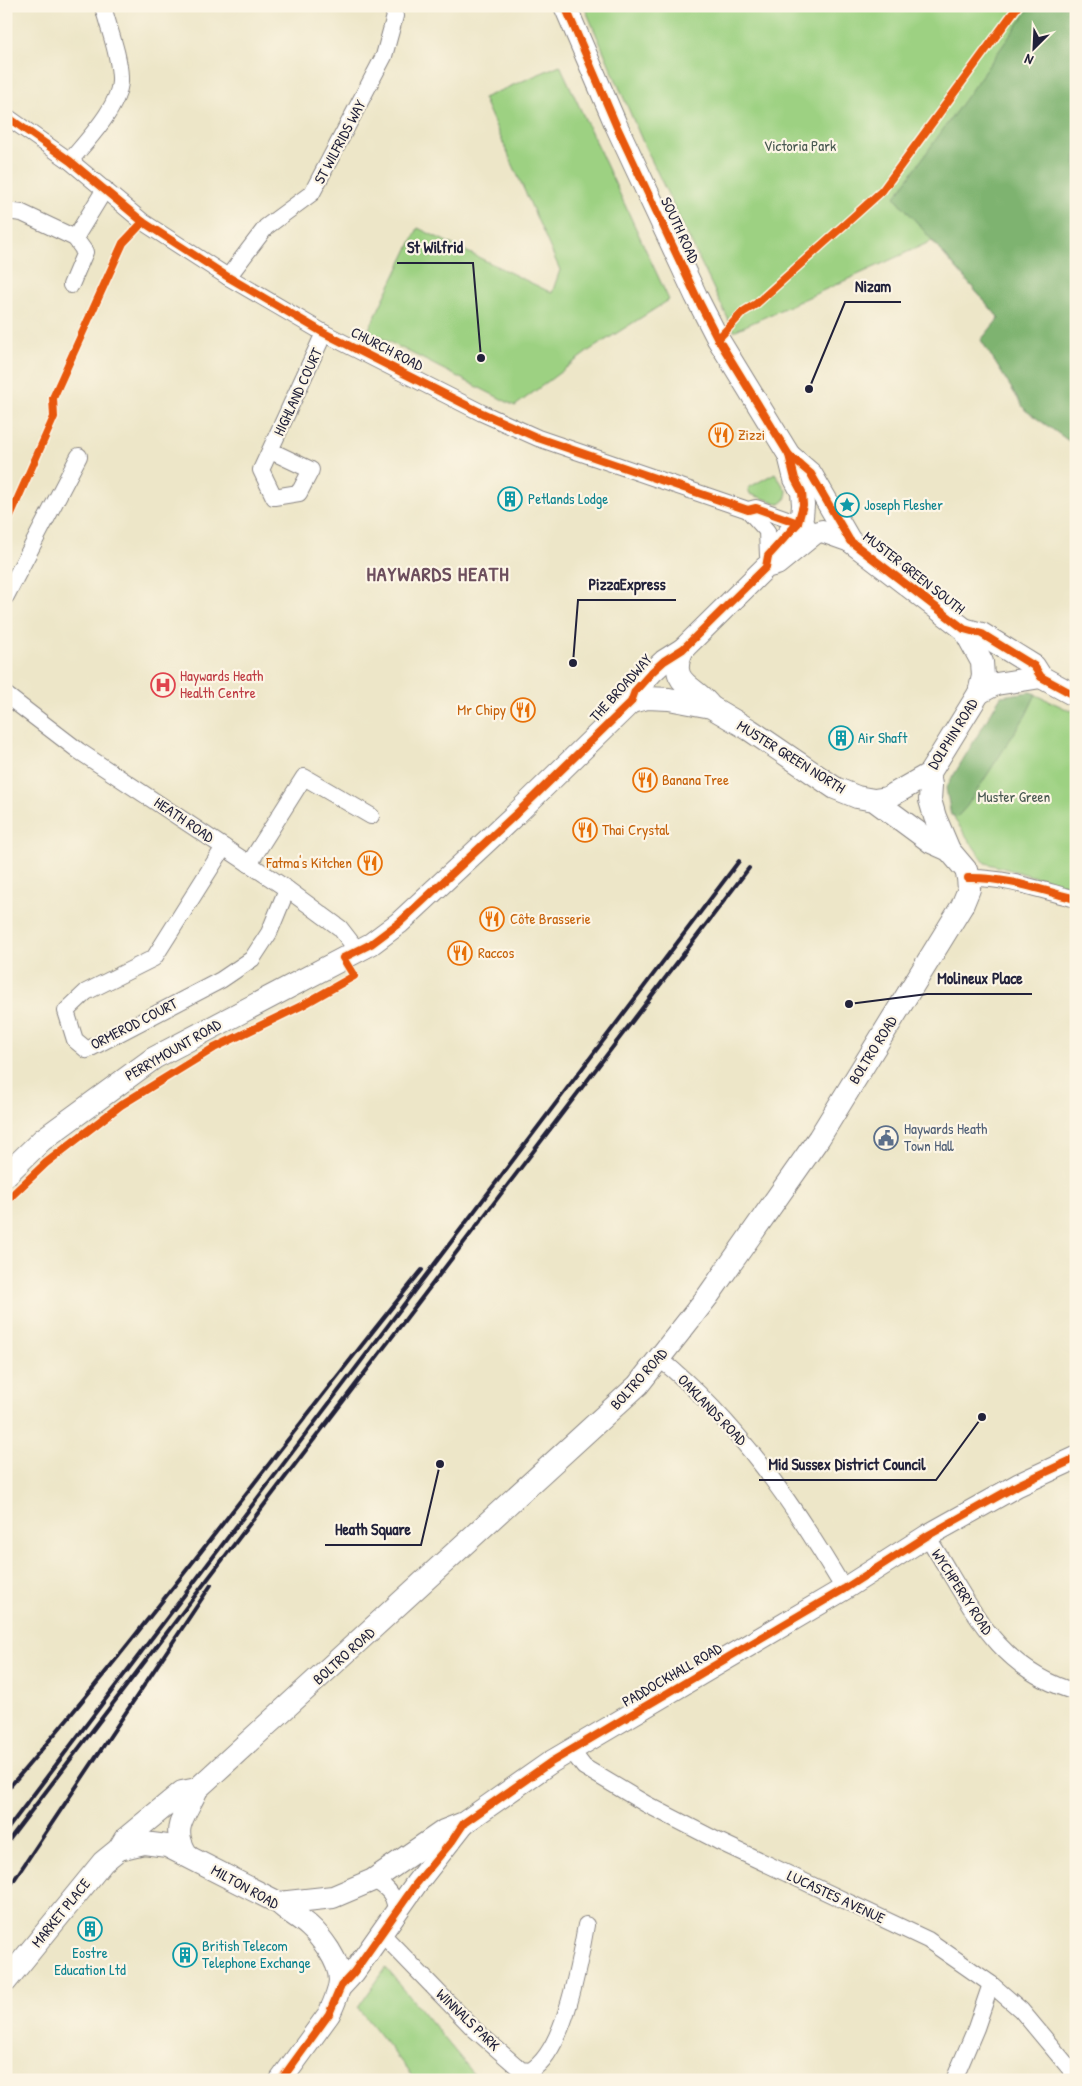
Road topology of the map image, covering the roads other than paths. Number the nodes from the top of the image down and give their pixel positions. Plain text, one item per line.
1 (103, 6) edge
2 (391, 6) edge
3 (565, 6) edge
4 (6, 116) edge
5 (70, 162) junction
6 (105, 190) junction
7 (6, 211) edge
8 (75, 238) junction
9 (228, 277) junction
10 (71, 285) dead end
11 (324, 333) junction
12 (271, 451) dead end
13 (789, 455) junction
14 (79, 456) dead end
15 (748, 510) junction
16 (798, 523) junction
17 (822, 531) junction
18 (850, 541) junction
19 (767, 562) junction
20 (6, 596) edge
21 (964, 629) junction
22 (683, 649) junction
23 (1041, 677) junction
24 (978, 693) junction
25 (6, 695) edge
26 (1076, 696) edge
27 (631, 702) junction
28 (711, 707) junction
29 (929, 774) junction
30 (874, 800) junction
31 (371, 816) dead end
32 (224, 847) junction
33 (949, 850) junction
34 (249, 864) junction
35 (968, 878) junction
36 (287, 889) junction
37 (1076, 898) edge
38 (358, 950) junction
39 (6, 1175) edge
40 (660, 1359) junction
41 (1076, 1458) edge
42 (927, 1536) junction
43 (844, 1589) junction
44 (1076, 1692) edge
45 (571, 1750) junction
46 (197, 1789) junction
47 (464, 1823) junction
48 (119, 1849) junction
49 (187, 1855) junction
50 (373, 1880) junction
51 (279, 1903) junction
52 (395, 1914) junction
53 (586, 1926) dead end
54 (382, 1934) junction
55 (6, 1981) edge
56 (991, 1984) junction
57 (341, 1986) junction
58 (1076, 2076) edge
59 (281, 2080) edge
60 (954, 2080) edge

1 - 5 street
2 - 9 street, ST WILFRIDS WAY
3 - 13 street, SOUTH ROAD
4 - 5 street, CHURCH ROAD
5 - 6 street, CHURCH ROAD
6 - 8 street
6 - 9 street, CHURCH ROAD
7 - 8 street
8 - 10 street
9 - 11 street, CHURCH ROAD
11 - 12 street, HIGHLAND COURT
11 - 15 street, CHURCH ROAD
13 - 16 street
13 - 18 street, MUSTER GREEN SOUTH
14 - 20 street
15 - 16 street, CHURCH ROAD
15 - 19 street, CHURCH ROAD
16 - 17 street, CHURCH ROAD
16 - 19 street, THE BROADWAY
17 - 18 street
17 - 19 street, THE BROADWAY
18 - 21 street, MUSTER GREEN SOUTH
19 - 22 street, THE BROADWAY
21 - 23 street, MUSTER GREEN SOUTH
21 - 24 street, DOLPHIN ROAD
22 - 27 street, THE BROADWAY
22 - 28 street, THE BROADWAY
23 - 24 street, DOLPHIN ROAD
23 - 26 street, MUSTER GREEN SOUTH
24 - 29 street, DOLPHIN ROAD
25 - 32 street, HEATH ROAD
27 - 28 street, THE BROADWAY
27 - 38 street, THE BROADWAY
28 - 30 street, MUSTER GREEN NORTH
29 - 30 street, DOLPHIN ROAD
29 - 33 street, MUSTER GREEN NORTH
30 - 33 street, MUSTER GREEN NORTH
31 - 34 street
32 - 34 street, HEATH ROAD
32 - 36 street, ORMEROD COURT
33 - 35 street, MUSTER GREEN NORTH
34 - 36 street, HEATH ROAD
35 - 37 street
35 - 40 street, BOLTRO ROAD
36 - 38 street, HEATH ROAD
38 - 39 street, PERRYMOUNT ROAD
40 - 43 street, OAKLANDS ROAD
40 - 46 street, BOLTRO ROAD
41 - 42 street, PADDOCKHALL ROAD
42 - 43 street, PADDOCKHALL ROAD
42 - 44 street, WYCHPERRY ROAD
43 - 45 street, PADDOCKHALL ROAD
45 - 47 street, PADDOCKHALL ROAD
45 - 56 street, LUCASTES AVENUE
46 - 48 street, BOLTRO ROAD
46 - 49 street, BOLTRO ROAD
47 - 50 street, PADDOCKHALL ROAD
47 - 52 street, PADDOCKHALL ROAD
48 - 49 street, MILTON ROAD
48 - 55 street, MARKET PLACE
49 - 51 street, MILTON ROAD
50 - 51 street, PADDOCKHALL ROAD
50 - 52 street
51 - 57 street, MILTON ROAD
52 - 54 street, PADDOCKHALL ROAD
53 - 54 street, WINNALS PARK
54 - 57 street, PADDOCKHALL ROAD
56 - 58 street, LUCASTES AVENUE
56 - 60 street
57 - 59 street

